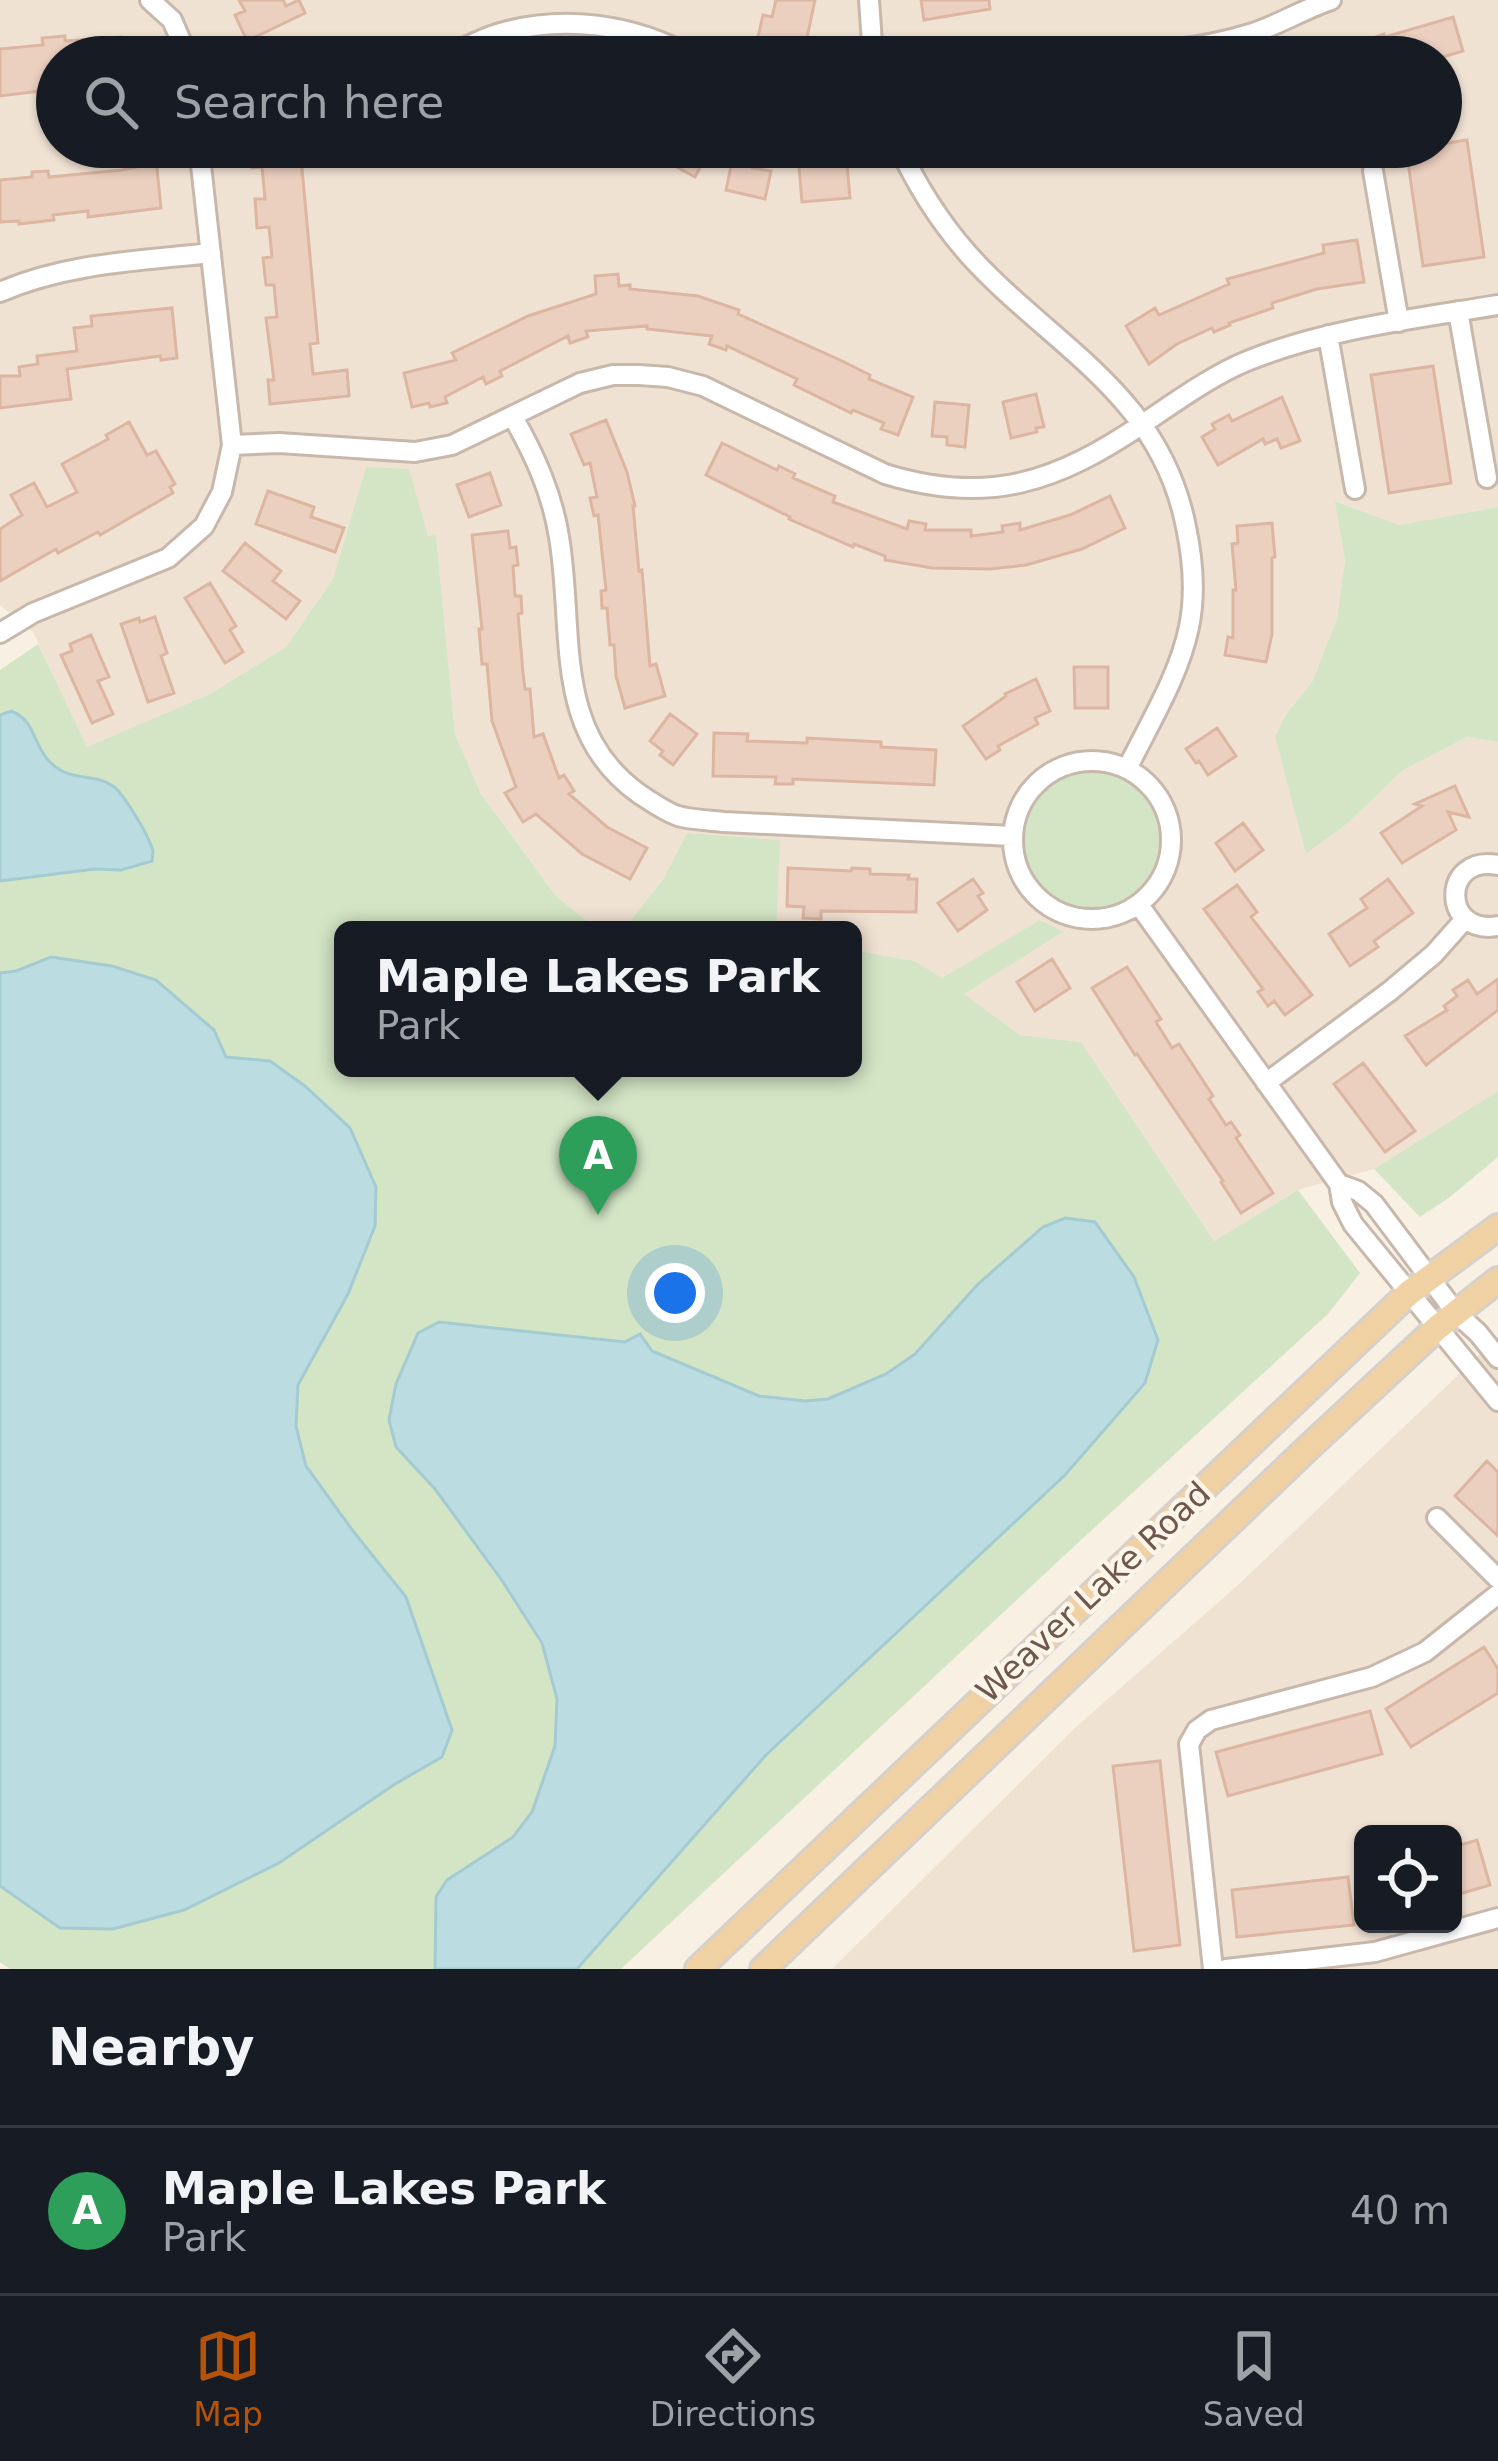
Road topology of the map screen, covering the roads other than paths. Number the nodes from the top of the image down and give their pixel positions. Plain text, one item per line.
1 (150, 0) edge
2 (868, 0) edge
3 (1331, 0) edge
4 (179, 36) edge
5 (494, 36) edge
6 (646, 36) edge
7 (871, 36) edge
8 (1241, 36) edge
9 (202, 168) edge
10 (910, 168) edge
11 (1373, 171) dead end
12 (211, 254) junction
13 (0, 292) edge
14 (1498, 305) edge
15 (1459, 311) junction
16 (1399, 322) junction
17 (1328, 335) junction
18 (513, 417) junction
19 (1143, 424) junction
20 (232, 445) junction
21 (1487, 478) dead end
22 (1355, 489) dead end
23 (0, 633) edge
24 (1127, 769) junction
25 (1012, 836) junction
26 (1498, 865) edge
27 (1138, 905) junction
28 (1465, 919) junction
29 (1498, 926) edge
30 (1266, 1083) junction
31 (1339, 1184) junction
32 (1498, 1227) edge
33 (1498, 1280) edge
34 (1420, 1286) junction
35 (1446, 1321) junction
36 (1498, 1358) edge
37 (1498, 1401) edge
38 (1437, 1518) dead end
39 (1498, 1580) edge
40 (1498, 1594) edge
41 (1498, 1918) edge
42 (698, 1969) edge
43 (763, 1969) edge
44 (1213, 1969) edge
45 (1226, 1969) edge

1 - 4 street
2 - 7 street
3 - 8 street
5 - 6 street
9 - 12 street
10 - 19 street
11 - 16 street
12 - 13 street
12 - 20 street
14 - 15 street
15 - 16 street
15 - 21 street
16 - 17 street
17 - 19 street
17 - 22 street
18 - 19 street
18 - 20 street
18 - 25 street
19 - 24 street
20 - 23 street
24 - 25 street
24 - 27 street
25 - 27 street
26 - 28 street
27 - 30 street
28 - 29 street
28 - 30 street
30 - 31 street
31 - 34 street
31 - 34 street
32 - 34 main road, Weaver Lake Road
33 - 35 main road, Weaver Lake Road
34 - 35 street
34 - 42 main road, Weaver Lake Road
35 - 36 street
35 - 37 street
35 - 43 main road, Weaver Lake Road
38 - 39 street
40 - 44 street
41 - 45 street

